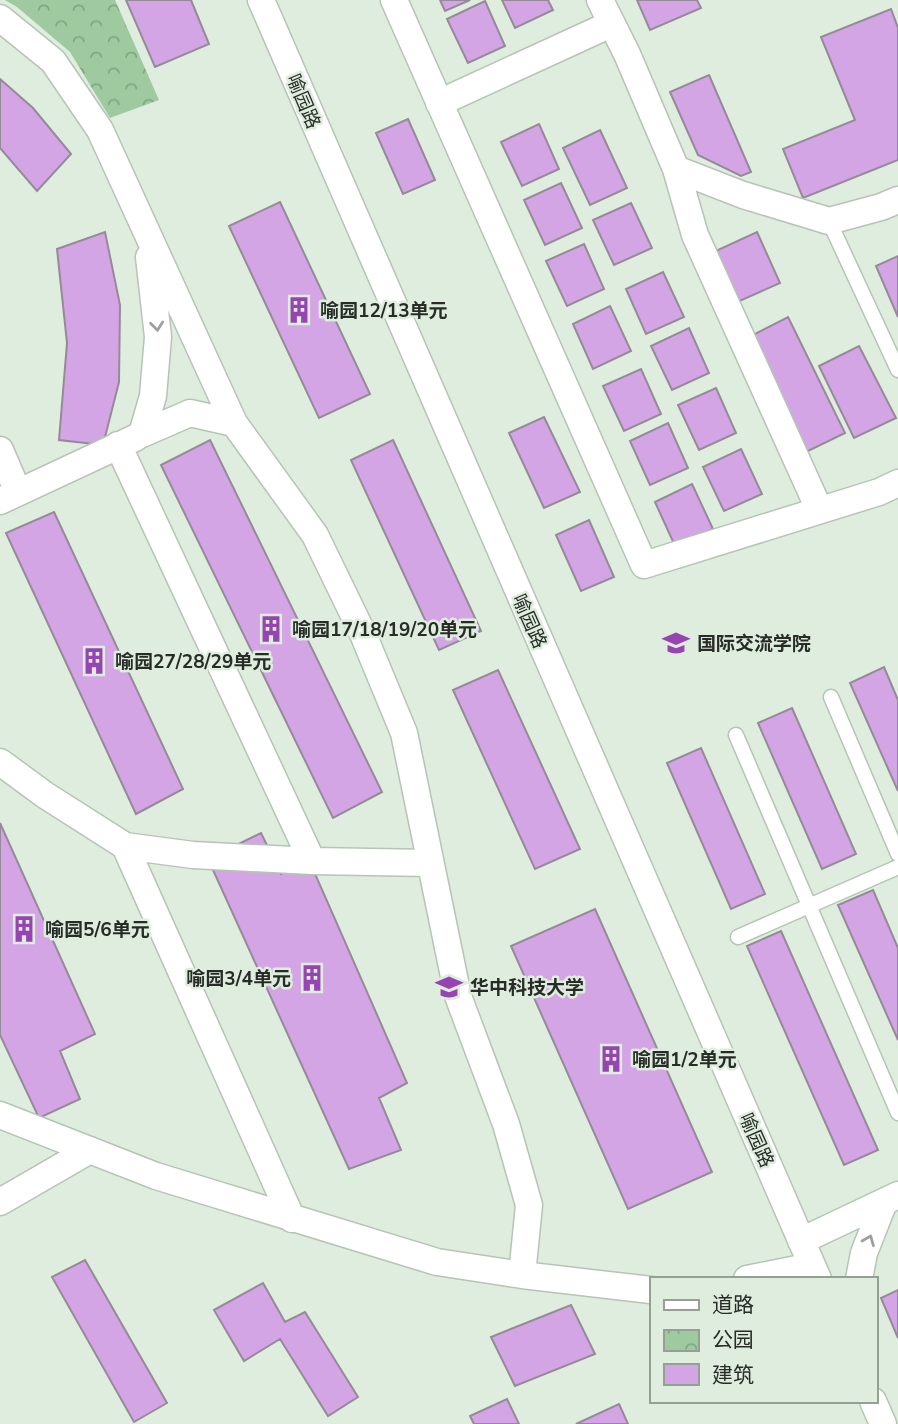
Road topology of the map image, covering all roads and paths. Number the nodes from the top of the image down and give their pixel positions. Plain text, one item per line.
1 (261, 0) edge
2 (394, 0) edge
3 (600, 0) edge
4 (0, 18) edge
5 (611, 24) junction
6 (439, 103) junction
7 (676, 169) junction
8 (898, 200) edge
9 (829, 221) junction
10 (147, 234) junction
11 (898, 370) edge
12 (234, 423) junction
13 (142, 434) junction
14 (118, 445) junction
15 (0, 450) edge
16 (898, 483) edge
17 (9, 496) edge
18 (818, 509) junction
19 (831, 697) dead end
20 (736, 735) dead end
21 (0, 762) edge
22 (125, 846) junction
23 (898, 854) edge
24 (312, 861) junction
25 (430, 863) junction
26 (898, 867) edge
27 (809, 906) junction
28 (738, 937) dead end
29 (898, 1113) edge
30 (0, 1115) edge
31 (90, 1150) junction
32 (891, 1199) edge
33 (0, 1202) edge
34 (292, 1219) junction
35 (801, 1241) junction
36 (815, 1272) edge
37 (522, 1275) junction
38 (766, 1277) edge
39 (859, 1277) edge
40 (650, 1290) edge
41 (874, 1403) edge
42 (883, 1424) edge

1 - 35 street, 喻园路
2 - 6 street
3 - 5 street
4 - 10 street
5 - 6 street
5 - 7 street
6 - 18 street
7 - 9 street
7 - 18 street
8 - 9 street
9 - 11 lane
10 - 12 street
10 -> 13 street
12 - 13 street
12 - 25 street
13 - 14 street
14 - 17 street
14 - 24 street
15 - 17 street
16 - 18 street
19 - 23 lane
20 - 27 lane
21 - 22 street
22 - 24 street
22 - 34 street
24 - 25 street
25 - 37 street
26 - 27 lane
27 - 28 lane
27 - 29 lane
30 - 31 street
31 - 33 street
31 - 34 street
32 - 35 street
39 -> 32 street
34 - 37 street
35 - 36 street, 喻园路
36 - 38 street
37 - 40 street
41 - 42 street

